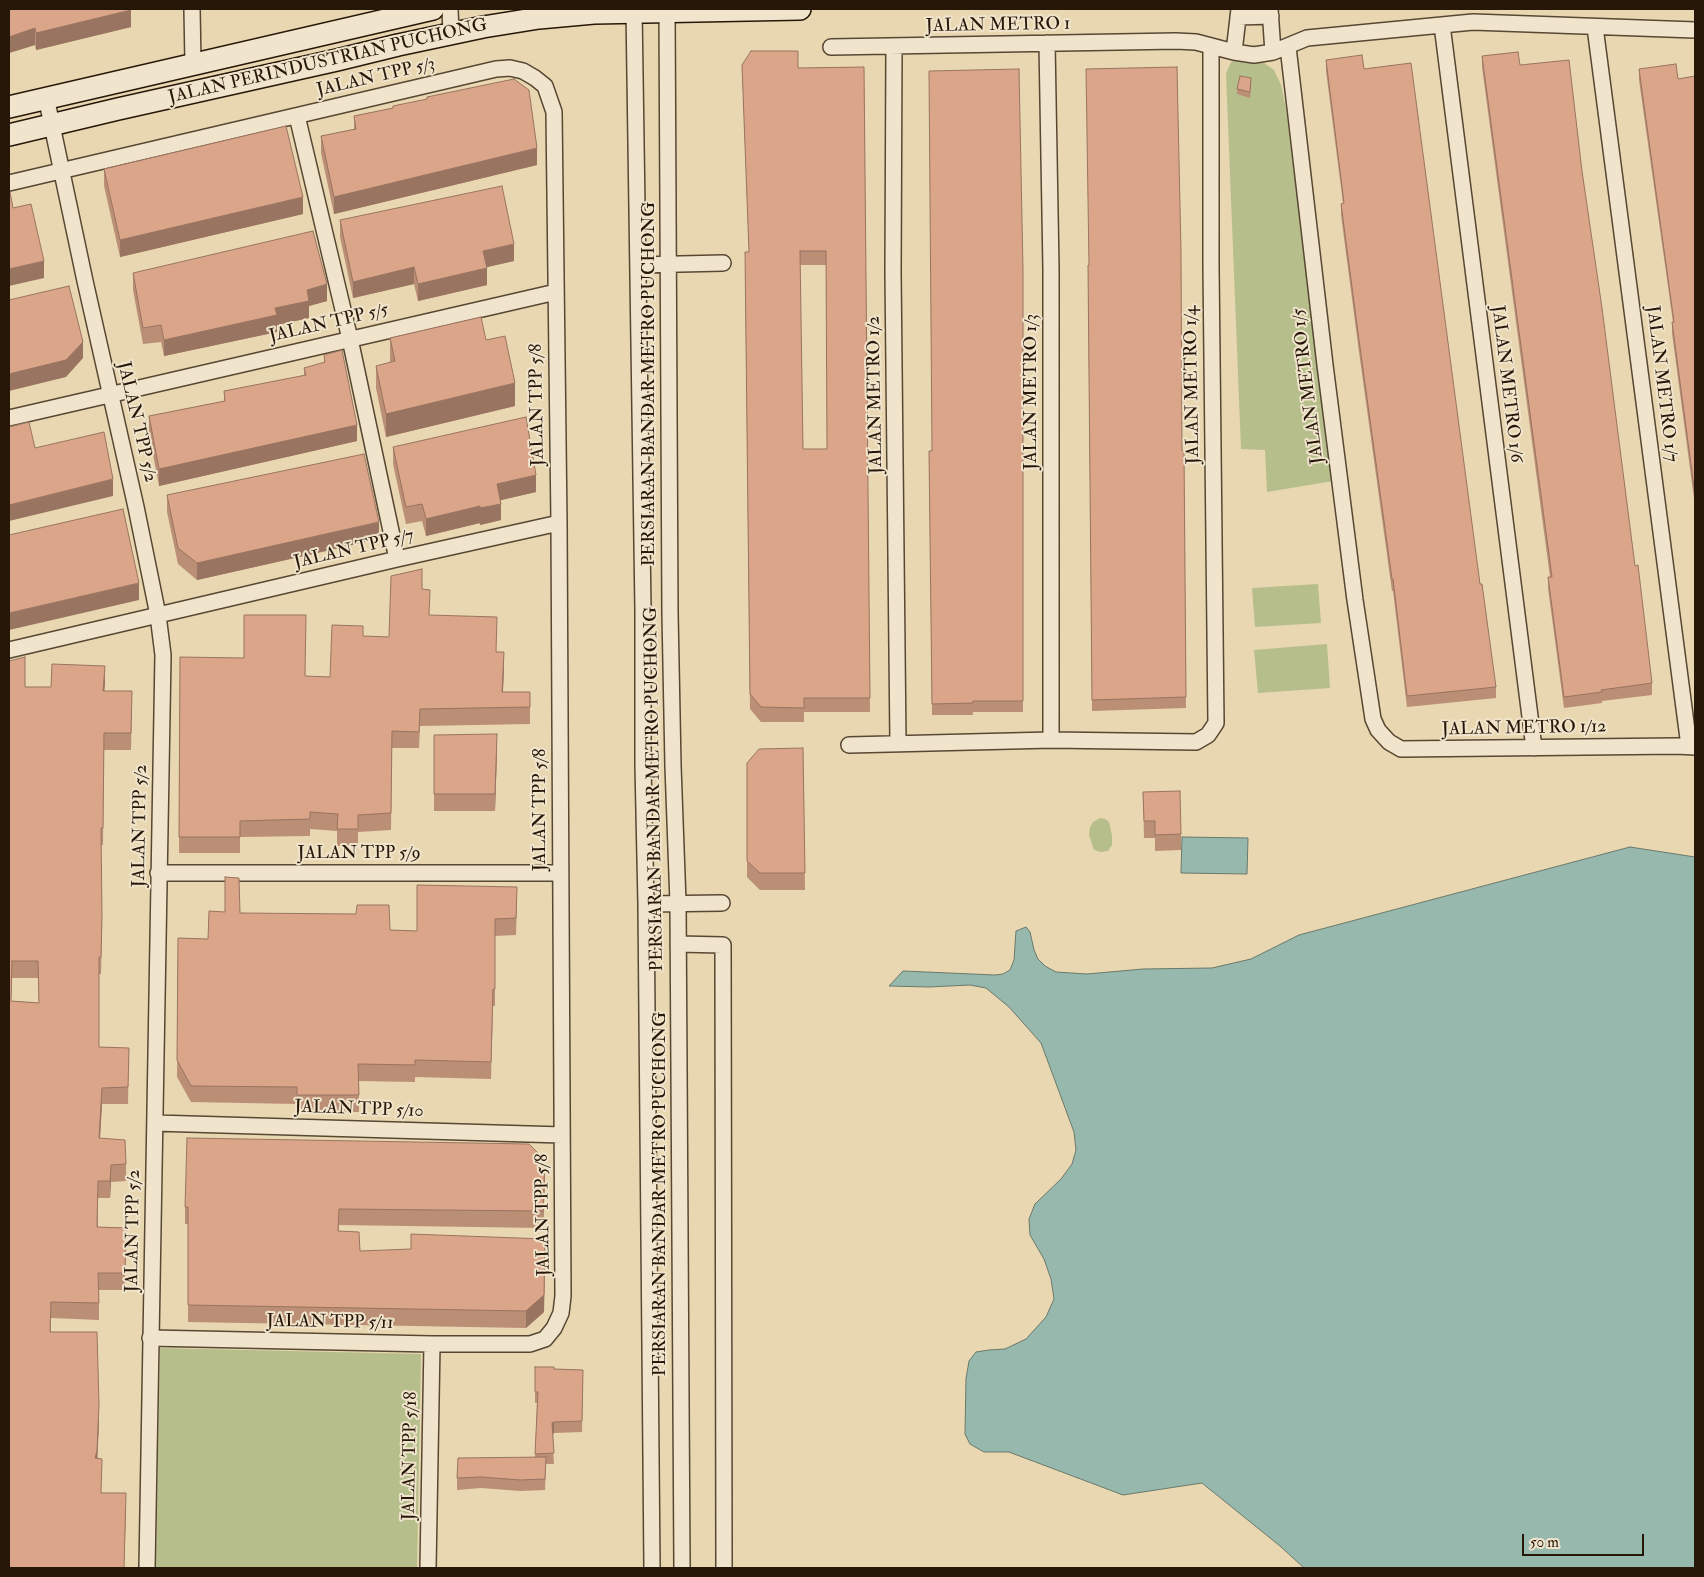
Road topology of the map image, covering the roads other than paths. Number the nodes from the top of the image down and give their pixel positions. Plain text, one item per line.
1 (192, 9) edge
2 (432, 9) edge
3 (450, 9) edge
4 (800, 9) edge
5 (667, 11) edge
6 (1270, 12) edge
7 (1238, 13) edge
8 (634, 16) edge
9 (1442, 25) junction
10 (1595, 27) junction
11 (1695, 30) edge
12 (451, 34) junction
13 (1048, 43) junction
14 (1211, 46) junction
15 (1288, 46) junction
16 (831, 47) dead end
17 (894, 47) junction
18 (1234, 52) junction
19 (1273, 52) junction
20 (193, 63) junction
21 (46, 97) junction
22 (9, 107) edge
23 (297, 116) junction
24 (52, 124) junction
25 (9, 135) edge
26 (62, 170) junction
27 (9, 183) edge
28 (555, 239) joint
29 (723, 262) dead end
30 (668, 264) junction
31 (638, 265) junction
32 (556, 292) junction
33 (350, 339) junction
34 (111, 394) junction
35 (9, 418) edge
36 (559, 523) junction
37 (397, 559) junction
38 (158, 615) junction
39 (9, 650) edge
40 (1373, 719) joint
41 (1051, 740) junction
42 (898, 744) junction
43 (849, 745) dead end
44 (1692, 747) edge
45 (1534, 748) junction
46 (158, 873) junction
47 (560, 873) junction
48 (678, 903) junction
49 (722, 903) dead end
50 (646, 904) junction
51 (678, 944) junction
52 (155, 1123) junction
53 (562, 1135) junction
54 (150, 1338) junction
55 (432, 1344) junction
56 (509, 1345) joint
57 (147, 1568) edge
58 (428, 1568) edge
59 (652, 1568) edge
60 (682, 1568) edge
61 (724, 1568) edge

1 - 20 street
2 - 20 street, JALAN PERINDUSTRIAN PUCHONG
3 - 12 street
4 - 5 street, JALAN PERINDUSTRIAN PUCHONG
5 - 8 street, JALAN PERINDUSTRIAN PUCHONG
5 - 30 street, PERSIARAN BANDAR METRO PUCHONG
6 - 7 street
6 - 19 street
7 - 18 street
8 - 12 street, JALAN PERINDUSTRIAN PUCHONG
8 - 31 street, PERSIARAN BANDAR METRO PUCHONG
9 - 10 street, JALAN METRO 1
9 - 15 street, JALAN METRO 1
9 - 45 street, JALAN METRO 1/6
10 - 11 street, JALAN METRO 1
10 - 44 street, JALAN METRO 1/7
12 - 24 street, JALAN PERINDUSTRIAN PUCHONG
13 - 14 street, JALAN METRO 1
13 - 17 street, JALAN METRO 1
13 - 41 street, JALAN METRO 1/3
14 - 18 street, JALAN METRO 1
14 - 41 street, JALAN METRO 1/4
15 - 19 street, JALAN METRO 1
15 - 40 street, JALAN METRO 1/5
16 - 17 street, JALAN METRO 1
17 - 42 street, JALAN METRO 1/2
18 - 19 street, JALAN METRO 1
20 - 21 street, JALAN PERINDUSTRIAN PUCHONG
21 - 22 street, JALAN PERINDUSTRIAN PUCHONG
21 - 24 street, JALAN TPP 5/2
23 - 26 street, JALAN TPP 5/3
23 - 28 street, JALAN TPP 5/3
23 - 33 street
24 - 25 street, JALAN PERINDUSTRIAN PUCHONG
24 - 26 street, JALAN TPP 5/2
26 - 27 street, JALAN TPP 5/3
26 - 34 street, JALAN TPP 5/2
28 - 32 street, JALAN TPP 5/8
29 - 30 street
30 - 31 street
30 - 48 street, PERSIARAN BANDAR METRO PUCHONG
31 - 50 street, PERSIARAN BANDAR METRO PUCHONG
32 - 33 street, JALAN TPP 5/5
32 - 36 street, JALAN TPP 5/8
33 - 34 street, JALAN TPP 5/5
33 - 37 street
34 - 35 street, JALAN TPP 5/5
34 - 38 street, JALAN TPP 5/2
36 - 37 street, JALAN TPP 5/7
36 - 47 street, JALAN TPP 5/8
37 - 38 street, JALAN TPP 5/7
38 - 39 street, JALAN TPP 5/7
38 - 46 street, JALAN TPP 5/2
40 - 45 street, JALAN METRO 1/12
41 - 42 street
42 - 43 street
44 - 45 street, JALAN METRO 1/12
46 - 47 street, JALAN TPP 5/9
46 - 52 street, JALAN TPP 5/2
47 - 53 street, JALAN TPP 5/8
48 - 49 street
48 - 50 street
48 - 51 street, PERSIARAN BANDAR METRO PUCHONG
50 - 59 street, PERSIARAN BANDAR METRO PUCHONG
51 - 60 street, PERSIARAN BANDAR METRO PUCHONG
51 - 61 street
52 - 53 street, JALAN TPP 5/10
52 - 54 street, JALAN TPP 5/2
53 - 56 street, JALAN TPP 5/8
54 - 55 street, JALAN TPP 5/11
54 - 57 street, JALAN TPP 5/2
55 - 56 street, JALAN TPP 5/11
55 - 58 street, JALAN TPP 5/18

